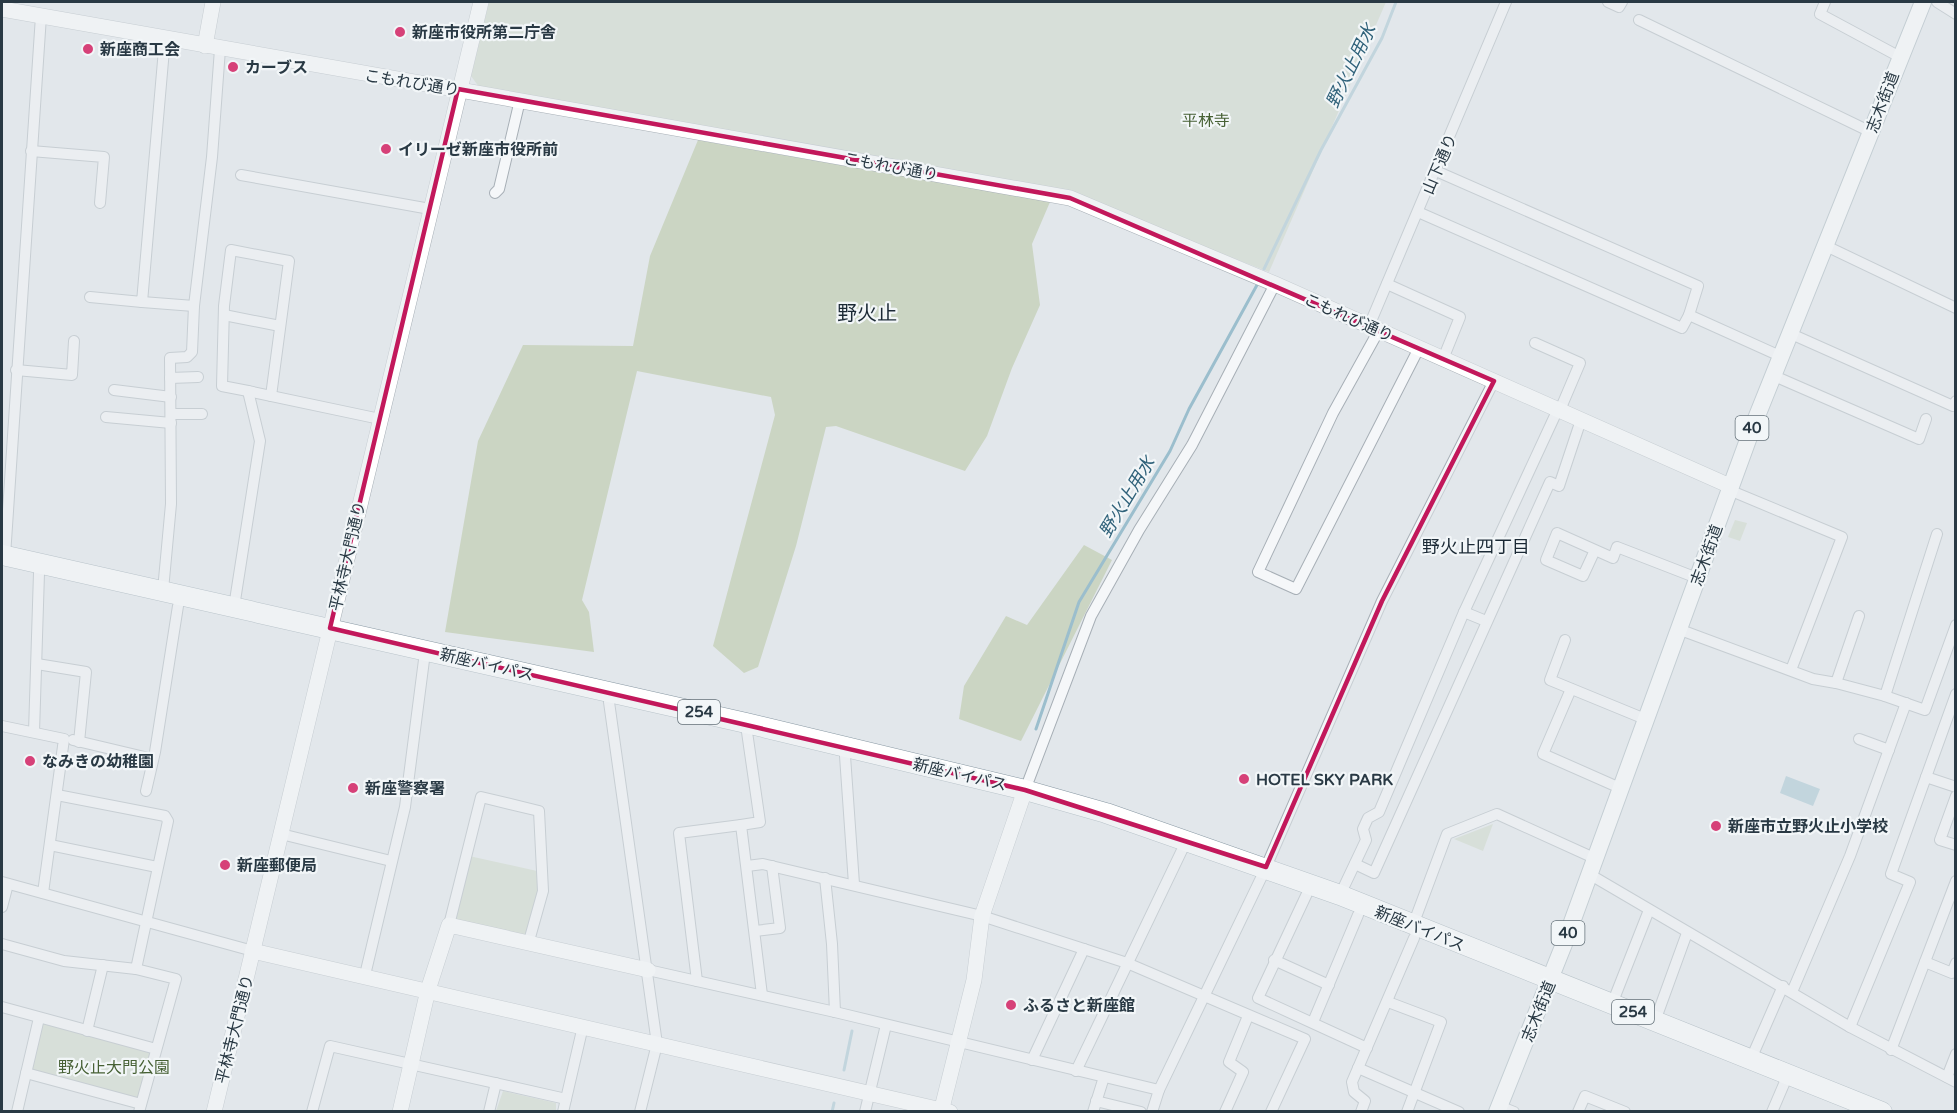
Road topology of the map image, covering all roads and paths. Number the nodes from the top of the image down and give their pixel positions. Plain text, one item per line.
1 (213, 2) edge
2 (481, 2) edge
3 (1506, 2) edge
4 (1608, 2) edge
5 (1622, 2) edge
6 (1825, 2) edge
7 (1923, 2) edge
8 (1937, 2) edge
9 (2, 9) edge
10 (1956, 14) edge
11 (41, 16) junction
12 (1639, 20) dead end
13 (165, 38) junction
14 (213, 47) junction
15 (1900, 57) junction
16 (459, 89) junction
17 (520, 100) junction
18 (1870, 132) junction
19 (31, 152) junction
20 (1436, 171) junction
21 (241, 176) dead end
22 (495, 194) dead end
23 (100, 203) dead end
24 (430, 209) junction
25 (1418, 212) junction
26 (1826, 246) junction
27 (1275, 284) junction
28 (1387, 284) junction
29 (90, 297) dead end
30 (141, 302) junction
31 (194, 306) junction
32 (1956, 308) edge
33 (224, 315) junction
34 (1689, 315) junction
35 (280, 326) junction
36 (1374, 328) junction
37 (1789, 333) junction
38 (74, 341) dead end
39 (1535, 343) dead end
40 (1419, 348) junction
41 (1780, 356) junction
42 (1443, 358) junction
43 (16, 370) junction
44 (1772, 375) junction
45 (198, 377) dead end
46 (170, 378) junction
47 (1494, 381) junction
48 (114, 390) dead end
49 (248, 392) junction
50 (271, 396) junction
51 (171, 397) junction
52 (1956, 401) edge
53 (1559, 410) junction
54 (202, 414) dead end
55 (106, 417) dead end
56 (171, 418) junction
57 (380, 419) junction
58 (1926, 419) dead end
59 (1581, 420) junction
60 (1730, 488) junction
61 (1937, 534) dead end
62 (1595, 550) junction
63 (3, 558) edge
64 (39, 573) junction
65 (1697, 578) junction
66 (163, 590) junction
67 (178, 606) junction
68 (234, 607) junction
69 (1464, 612) junction
70 (1859, 616) dead end
71 (1486, 621) junction
72 (1956, 625) edge
73 (1678, 630) junction
74 (329, 634) junction
75 (1565, 640) dead end
76 (424, 660) junction
77 (37, 664) junction
78 (1791, 670) junction
79 (1836, 683) junction
80 (1571, 689) junction
81 (1956, 694) edge
82 (1885, 696) junction
83 (609, 702) junction
84 (1906, 703) junction
85 (1645, 719) junction
86 (2, 726) edge
87 (34, 732) junction
88 (747, 732) junction
89 (64, 739) junction
90 (1859, 739) dead end
91 (80, 742) junction
92 (1889, 750) junction
93 (845, 756) junction
94 (153, 759) junction
95 (1926, 777) junction
96 (1956, 787) edge
97 (1620, 788) junction
98 (146, 790) dead end
99 (57, 795) junction
100 (1023, 795) junction
101 (1956, 796) edge
102 (741, 825) junction
103 (281, 834) junction
104 (50, 845) junction
105 (1956, 845) edge
106 (1183, 848) junction
107 (391, 861) junction
108 (1355, 864) junction
109 (747, 866) junction
110 (772, 866) junction
111 (1591, 866) junction
112 (157, 867) junction
113 (1264, 872) junction
114 (825, 878) junction
115 (1956, 881) edge
116 (5, 883) edge
117 (854, 884) junction
118 (1308, 889) junction
119 (43, 893) junction
120 (1340, 895) junction
121 (2, 907) edge
122 (1649, 910) junction
123 (1358, 915) junction
124 (982, 916) junction
125 (147, 921) junction
126 (449, 925) junction
127 (755, 931) junction
128 (1414, 932) junction
129 (1687, 933) junction
130 (529, 941) junction
131 (2, 944) edge
132 (1084, 949) junction
133 (253, 951) junction
134 (1274, 960) junction
135 (1925, 962) junction
136 (1127, 963) junction
137 (1956, 963) edge
138 (103, 965) junction
139 (136, 969) junction
140 (648, 970) junction
141 (365, 975) junction
142 (697, 981) junction
143 (1329, 985) junction
144 (1548, 985) junction
145 (1787, 989) junction
146 (428, 990) junction
147 (762, 995) junction
148 (1204, 995) junction
149 (1388, 1002) junction
150 (1612, 1004) junction
151 (2, 1007) edge
152 (835, 1012) junction
153 (1248, 1016) junction
154 (39, 1018) junction
155 (1655, 1021) junction
156 (1313, 1022) junction
157 (886, 1024) junction
158 (583, 1026) junction
159 (1850, 1027) junction
160 (87, 1030) junction
161 (960, 1042) junction
162 (657, 1044) junction
163 (1367, 1048) junction
164 (156, 1049) junction
165 (1891, 1050) junction
166 (1956, 1054) edge
167 (1751, 1059) junction
168 (1032, 1060) junction
169 (411, 1064) junction
170 (1358, 1068) junction
171 (1076, 1071) junction
172 (26, 1073) junction
173 (1104, 1077) junction
174 (1951, 1080) edge
175 (496, 1083) junction
176 (1784, 1084) junction
177 (1159, 1090) junction
178 (1414, 1092) junction
179 (869, 1093) junction
180 (566, 1099) junction
181 (1095, 1106) edge
182 (140, 1108) edge
183 (1503, 1110) edge
184 (642, 1111) edge
185 (944, 1111) edge
186 (17, 1112) edge
187 (214, 1112) edge
188 (312, 1112) edge
189 (400, 1112) edge
190 (489, 1112) edge
191 (563, 1112) edge
192 (865, 1112) edge
193 (1141, 1112) edge
194 (1152, 1112) edge
195 (1225, 1112) edge
196 (1271, 1112) edge
197 (1361, 1112) edge
198 (1407, 1112) edge
199 (1459, 1112) edge
200 (1578, 1112) edge
201 (1625, 1112) edge
202 (1772, 1112) edge
203 (1852, 1112) edge
204 (1882, 1112) edge

1 - 14 street
2 - 16 street, 平林寺大門通り
3 - 20 street, 山下通り
4 - 5 street
6 - 15 street
7 - 15 main road, 志木街道 / 40
8 - 10 street
9 - 11 street, こもれび通り
11 - 13 street, こもれび通り
11 - 19 street
12 - 18 street
13 - 14 street, こもれび通り
13 - 30 street
14 - 16 street, こもれび通り
14 - 31 street
15 - 18 main road, 志木街道 / 40
16 - 17 street, こもれび通り
16 - 24 street, 平林寺大門通り
17 - 22 street
17 - 27 street, こもれび通り
18 - 26 main road, 志木街道 / 40
19 - 23 street
19 - 43 street
20 - 25 street, 山下通り
20 - 34 street
21 - 24 street
24 - 57 street, 平林寺大門通り
25 - 28 street, 山下通り
25 - 34 street
26 - 32 street
26 - 37 main road, 志木街道 / 40
27 - 36 street, こもれび通り
27 - 100 street
28 - 36 street, 山下通り
28 - 42 street
29 - 30 street
30 - 31 street
31 - 46 street
33 - 35 street
33 - 35 street
33 - 49 street
34 - 41 street
35 - 50 street
36 - 40 street, こもれび通り
36 - 40 street, 山下通り
37 - 41 main road, 志木街道 / 40
37 - 52 street
38 - 43 street
39 - 53 street
40 - 42 street, こもれび通り
41 - 44 main road, 志木街道 / 40
42 - 47 street, こもれび通り
43 - 63 street
44 - 58 street
44 - 60 main road, 志木街道 / 40
45 - 46 street
46 - 51 street
47 - 53 street, こもれび通り
47 - 113 street
48 - 51 street
49 - 50 street
49 - 68 street
50 - 57 street
51 - 56 street
53 - 59 street, こもれび通り
53 - 69 street
54 - 56 street
55 - 56 street
56 - 66 street
57 - 74 street, 平林寺大門通り
59 - 60 street, こもれび通り
59 - 71 street
60 - 65 main road, 志木街道 / 40
60 - 78 street
61 - 82 street
62 - 62 street
62 - 65 street
63 - 64 highway, 新座バイパス / 254
63 - 66 highway, 新座バイパス / 254
64 - 67 highway, 新座バイパス / 254
64 - 77 street
65 - 73 main road, 志木街道 / 40
66 - 68 highway, 新座バイパス / 254
67 - 74 highway, 新座バイパス / 254
67 - 94 street
68 - 74 highway, 新座バイパス / 254
69 - 71 street
69 - 108 street
70 - 79 street
71 - 108 street
72 - 84 street
73 - 78 street
73 - 85 main road, 志木街道 / 40
74 - 76 highway, 新座バイパス / 254
74 - 100 highway, 新座バイパス / 254
74 - 103 street, 平林寺大門通り
75 - 80 street
76 - 83 highway, 新座バイパス / 254
76 - 107 street
77 - 87 street
77 - 91 street
78 - 79 street
79 - 82 street
80 - 85 street
80 - 97 street
81 - 95 street
82 - 84 street
83 - 88 highway, 新座バイパス / 254
83 - 140 street
84 - 92 street
85 - 97 main road, 志木街道 / 40
86 - 87 street
87 - 89 street
88 - 93 highway, 新座バイパス / 254
88 - 102 street
89 - 91 street
89 - 99 street
90 - 92 street
91 - 94 street
92 - 145 street
93 - 100 highway, 新座バイパス / 254
93 - 117 street
94 - 98 street
95 - 96 street
95 - 159 street
97 - 111 main road, 志木街道 / 40
99 - 104 street
99 - 112 street
100 - 106 highway, 新座バイパス / 254
100 - 113 highway, 新座バイパス / 254
100 - 124 street
101 - 105 street
102 - 109 street
102 - 142 street
103 - 107 street
103 - 133 street, 平林寺大門通り
104 - 112 street
104 - 119 street
106 - 113 highway, 新座バイパス / 254
106 - 136 street
107 - 141 street
108 - 120 street
109 - 110 street
109 - 127 street
110 - 114 street
110 - 127 street
111 - 122 street
111 - 128 street
111 - 144 main road, 志木街道 / 40
112 - 125 street
113 - 118 highway, 新座バイパス / 254
113 - 148 street
114 - 117 street
114 - 152 street
115 - 135 street
116 - 119 street
116 - 121 street
117 - 124 street
118 - 120 highway, 新座バイパス / 254
118 - 123 highway, 新座バイパス / 254
118 - 134 street
119 - 125 street
120 - 128 highway, 新座バイパス / 254
122 - 129 street
122 - 150 street
123 - 128 highway, 新座バイパス / 254
123 - 143 street
124 - 132 street
124 - 161 street
125 - 133 street
125 - 139 street
126 - 130 street
126 - 130 street
126 - 146 street
127 - 147 street
128 - 144 highway, 新座バイパス / 254
128 - 149 street
129 - 145 street
129 - 155 street
130 - 140 street
131 - 138 street
132 - 136 street
132 - 168 street
133 - 141 street
133 - 187 street, 平林寺大門通り
134 - 143 street
134 - 156 street
135 - 137 street
135 - 165 street
136 - 148 street
136 - 171 street
138 - 139 street
138 - 160 street
139 - 164 street
140 - 142 street
140 - 162 street
141 - 146 street
142 - 147 street
143 - 156 street
144 - 150 highway, 新座バイパス / 254
144 - 176 highway, 新座バイパス / 254
144 - 183 main road, 志木街道 / 40
145 - 159 street
145 - 167 street
146 - 158 street
146 - 169 street
147 - 152 street
148 - 153 street
148 - 177 street
149 - 163 street
149 - 178 street
150 - 155 highway, 新座バイパス / 254
151 - 154 street
152 - 157 street
153 - 195 street
153 - 196 street
154 - 160 street
154 - 172 street
155 - 167 highway, 新座バイパス / 254
156 - 163 street
157 - 161 street
157 - 179 street
158 - 162 street
158 - 180 street
159 - 165 street
160 - 164 street
161 - 168 street
161 - 185 street
162 - 179 street
162 - 184 street
163 - 170 street
164 - 182 street
165 - 174 street
166 - 174 street
167 - 204 highway, 新座バイパス / 254
168 - 171 street
169 - 175 street
169 - 188 street
169 - 189 street
170 - 178 street
170 - 197 street
171 - 173 street
172 - 182 street
172 - 186 street
173 - 177 street
173 - 181 street
175 - 180 street
175 - 190 street
176 - 202 street
176 - 203 highway, 新座バイパス / 254
177 - 194 street
178 - 198 street
178 - 199 street
179 - 185 street
179 - 192 street
180 - 191 street
181 - 193 street
200 - 201 street

